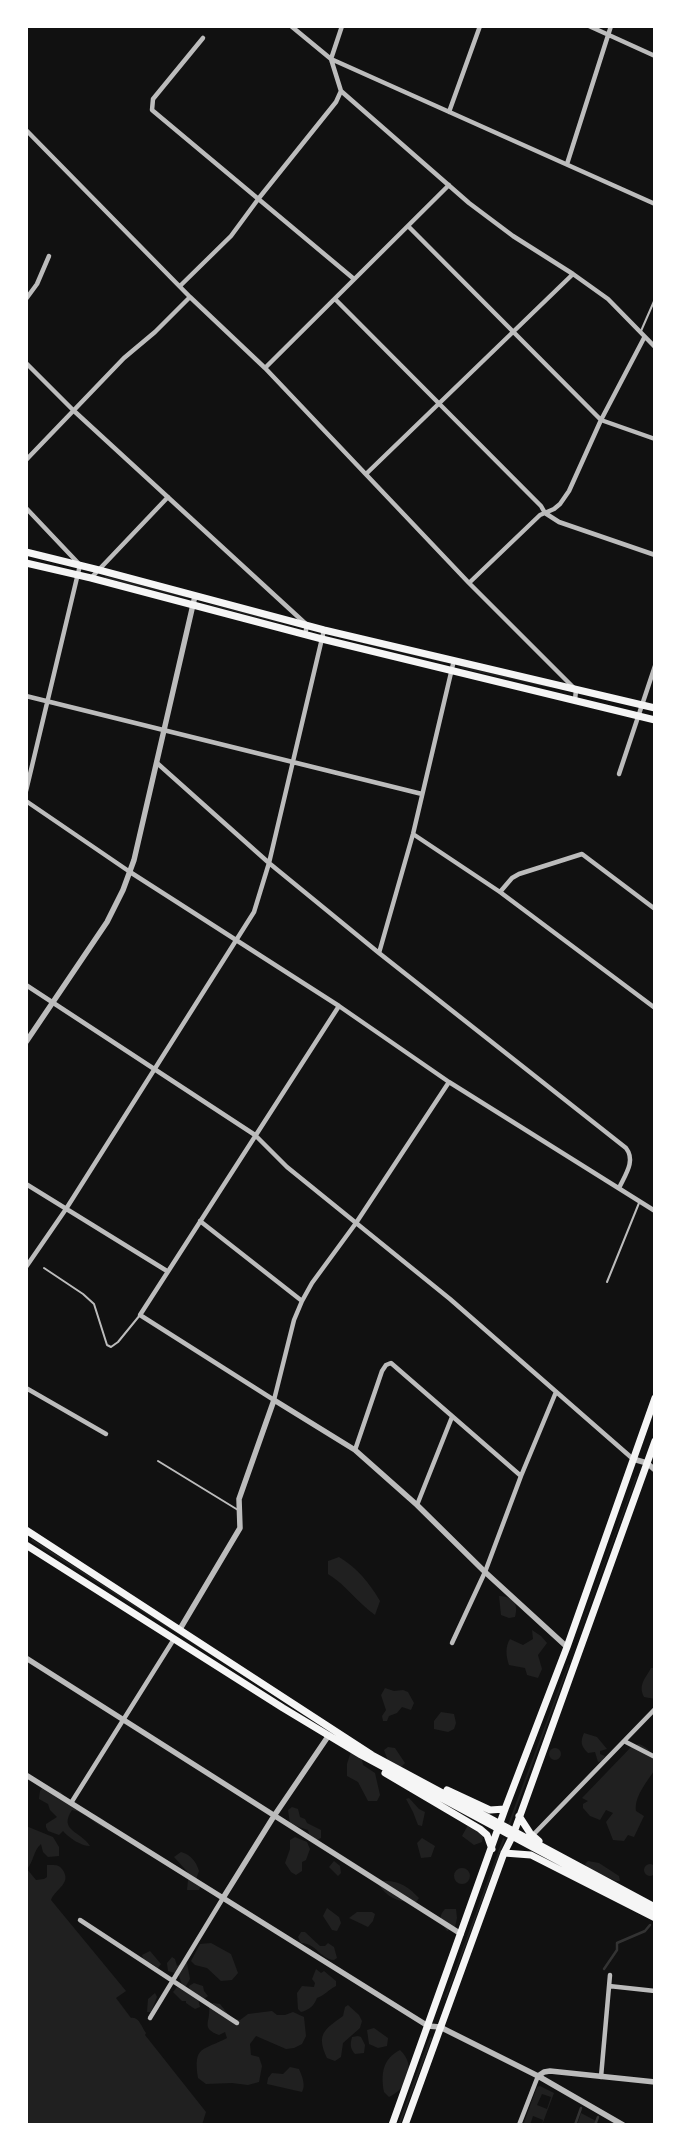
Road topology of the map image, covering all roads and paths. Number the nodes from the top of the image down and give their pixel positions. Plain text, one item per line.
1 (292, 26) edge
2 (342, 26) edge
3 (480, 26) edge
4 (590, 26) edge
5 (611, 26) edge
6 (608, 34) junction
7 (203, 38) dead end
8 (655, 56) edge
9 (331, 60) junction
10 (341, 91) junction
11 (449, 112) junction
12 (26, 130) edge
13 (567, 164) junction
14 (449, 185) junction
15 (259, 198) junction
16 (655, 204) edge
17 (408, 226) junction
18 (48, 256) dead end
19 (573, 274) junction
20 (354, 279) junction
21 (180, 286) junction
22 (190, 297) junction
23 (26, 299) edge
24 (335, 299) junction
25 (655, 299) edge
26 (514, 333) junction
27 (640, 333) junction
28 (644, 338) junction
29 (655, 347) edge
30 (26, 363) edge
31 (265, 368) junction
32 (439, 405) junction
33 (73, 410) junction
34 (601, 420) junction
35 (655, 439) edge
36 (26, 460) edge
37 (366, 474) junction
38 (168, 497) junction
39 (26, 508) edge
40 (545, 513) junction
41 (26, 552) edge
42 (655, 555) edge
43 (26, 563) edge
44 (80, 565) junction
45 (100, 570) junction
46 (78, 575) junction
47 (91, 578) junction
48 (469, 583) junction
49 (195, 596) junction
50 (193, 605) junction
51 (307, 625) junction
52 (324, 630) junction
53 (305, 634) junction
54 (322, 639) junction
55 (454, 660) junction
56 (655, 666) edge
57 (451, 669) junction
58 (576, 690) junction
59 (26, 696) edge
60 (48, 700) junction
61 (574, 700) junction
62 (641, 705) junction
63 (655, 708) edge
64 (638, 716) junction
65 (655, 720) edge
66 (163, 731) junction
67 (292, 762) junction
68 (156, 763) junction
69 (619, 774) dead end
70 (26, 791) edge
71 (422, 794) junction
72 (26, 801) edge
73 (413, 834) junction
74 (269, 863) junction
75 (130, 872) junction
76 (500, 892) junction
77 (655, 909) edge
78 (237, 941) junction
79 (379, 953) junction
80 (26, 985) edge
81 (52, 1001) junction
82 (339, 1006) junction
83 (655, 1008) edge
84 (26, 1042) edge
85 (155, 1070) junction
86 (449, 1082) junction
87 (255, 1135) junction
88 (26, 1184) edge
89 (619, 1188) junction
90 (640, 1201) junction
91 (66, 1209) junction
92 (655, 1211) edge
93 (200, 1221) junction
94 (356, 1223) junction
95 (26, 1267) edge
96 (44, 1268) dead end
97 (167, 1270) junction
98 (607, 1282) dead end
99 (302, 1301) junction
100 (140, 1315) junction
101 (26, 1388) edge
102 (556, 1392) junction
103 (655, 1398) edge
104 (274, 1400) junction
105 (452, 1417) junction
106 (106, 1434) dead end
107 (655, 1441) edge
108 (355, 1450) junction
109 (632, 1458) junction
110 (158, 1461) dead end
111 (647, 1463) junction
112 (655, 1470) edge
113 (521, 1476) junction
114 (417, 1505) junction
115 (238, 1510) junction
116 (27, 1532) edge
117 (26, 1545) edge
118 (485, 1572) junction
119 (180, 1629) junction
120 (174, 1638) junction
121 (452, 1643) dead end
122 (567, 1647) junction
123 (26, 1658) edge
124 (288, 1701) junction
125 (283, 1708) junction
126 (655, 1709) edge
127 (123, 1719) junction
128 (329, 1735) junction
129 (624, 1741) junction
130 (362, 1752) junction
131 (371, 1758) junction
132 (655, 1758) edge
133 (26, 1775) edge
134 (71, 1803) junction
135 (505, 1809) junction
136 (274, 1816) junction
137 (520, 1816) junction
138 (532, 1836) junction
139 (492, 1849) junction
140 (504, 1853) junction
141 (223, 1898) junction
142 (655, 1902) edge
143 (655, 1907) edge
144 (655, 1913) edge
145 (655, 1918) edge
146 (80, 1920) dead end
147 (461, 1934) junction
148 (610, 1975) dead end
149 (173, 1982) junction
150 (609, 1986) junction
151 (655, 1991) edge
152 (150, 2018) dead end
153 (237, 2023) dead end
154 (434, 2026) junction
155 (538, 2076) junction
156 (601, 2077) junction
157 (655, 2082) edge
158 (392, 2125) edge
159 (405, 2125) edge
160 (519, 2125) edge
161 (624, 2125) edge

1 - 9 street
2 - 9 street
3 - 11 street
4 - 6 street
5 - 6 street
6 - 8 street
6 - 13 street
7 - 15 street
9 - 10 street
9 - 11 street
10 - 14 street
10 - 15 street
11 - 13 street
12 - 21 street
13 - 16 street
14 - 17 street
14 - 19 street
15 - 20 street
15 - 21 street
17 - 20 street
17 - 26 street
18 - 23 street
19 - 26 street
19 - 27 street
20 - 24 street
21 - 22 street
22 - 31 street
22 - 33 street
24 - 31 street
24 - 32 street
25 - 27 lane
26 - 32 street
26 - 34 street
27 - 28 street
28 - 29 street
28 - 34 street
30 - 33 street
31 - 37 street
32 - 37 street
32 - 40 street
33 - 36 street
33 - 38 street
34 - 35 street
34 - 40 street
37 - 48 street
38 - 45 street
38 - 51 street
39 - 44 street
40 - 42 street
40 - 48 street
41 - 44 main road
43 - 46 main road
44 - 45 main road
44 - 46 street
45 - 47 street
45 - 49 main road
46 - 47 main road
46 - 60 street
47 - 50 main road
48 - 58 street
49 - 50 street
49 - 51 main road
50 - 53 main road
50 - 66 street
51 - 52 main road
51 - 53 street
52 - 54 street
52 - 55 main road
53 - 54 main road
54 - 57 main road
54 - 67 street
55 - 57 street
55 - 58 main road
56 - 62 street
57 - 61 main road
57 - 71 street
58 - 61 street
58 - 62 main road
59 - 60 street
60 - 66 street
60 - 70 street
61 - 64 main road
62 - 63 main road
62 - 64 street
64 - 65 main road
64 - 69 street
66 - 67 street
66 - 68 street
67 - 71 street
67 - 74 street
68 - 74 street
68 - 75 street
71 - 73 street
72 - 75 street
73 - 76 street
73 - 79 street
74 - 78 street
74 - 79 street
75 - 78 street
75 - 81 street
76 - 77 street
76 - 83 street
78 - 82 street
78 - 85 street
79 - 89 street
80 - 81 street
81 - 84 street
81 - 85 street
82 - 86 street
82 - 87 street
85 - 87 street
85 - 91 street
86 - 89 street
86 - 94 street
87 - 93 street
87 - 94 street
88 - 91 street
89 - 90 street
90 - 92 street
90 - 98 lane
91 - 95 street
91 - 97 street
93 - 97 street
93 - 99 street
94 - 99 street
94 - 102 street
96 - 100 lane
97 - 100 street
99 - 104 street
100 - 104 street
101 - 106 street
102 - 109 street
102 - 113 street
103 - 109 main road
104 - 108 street
104 - 115 street
105 - 108 street
105 - 113 street
105 - 114 street
107 - 111 main road
108 - 114 street
109 - 111 street
109 - 122 main road
110 - 115 lane
111 - 112 street
111 - 137 main road
113 - 118 street
114 - 118 street
115 - 119 street
116 - 119 main road
117 - 120 main road
118 - 121 street
118 - 122 street
119 - 124 main road
120 - 125 main road
120 - 127 street
122 - 135 main road
123 - 127 street
124 - 125 main road
124 - 130 main road
125 - 128 main road
126 - 129 street
127 - 134 street
127 - 136 street
128 - 130 main road
128 - 136 street
129 - 132 street
129 - 138 street
130 - 131 main road
130 - 135 main road
130 - 139 main road
131 - 143 main road
131 - 144 main road
133 - 134 street
134 - 141 street
135 - 139 main road
136 - 141 street
136 - 147 street
137 - 138 main road
137 - 140 main road
138 - 142 main road
139 - 147 main road
140 - 145 main road
140 - 154 main road
141 - 149 street
141 - 154 street
146 - 149 street
147 - 154 main road
148 - 150 street
149 - 152 street
149 - 153 street
150 - 151 street
150 - 156 street
154 - 155 street
154 - 158 main road
154 - 159 main road
155 - 156 street
155 - 160 street
155 - 161 street
156 - 157 street

